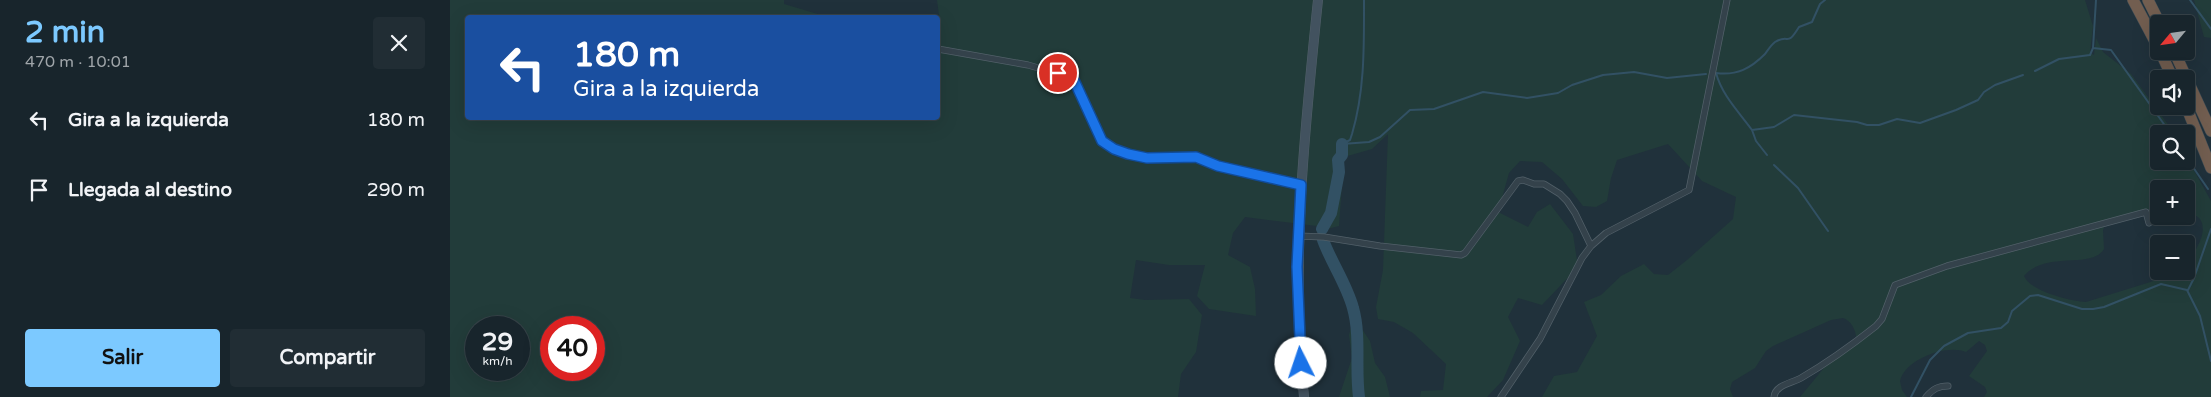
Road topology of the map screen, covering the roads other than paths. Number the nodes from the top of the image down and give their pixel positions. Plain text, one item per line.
1 (1318, 0) edge
2 (1727, 0) edge
3 (2133, 0) edge
4 (2148, 0) edge
5 (2156, 15) edge
6 (2150, 33) edge
7 (940, 50) edge
8 (2178, 60) edge
9 (2190, 115) edge
10 (2211, 132) edge
11 (2211, 168) edge
12 (1301, 185) junction
13 (2149, 223) dead end
14 (1298, 236) junction
15 (1591, 246) junction
16 (1948, 386) dead end
17 (1304, 397) edge
18 (1501, 397) edge
19 (1774, 397) edge
20 (1926, 397) edge

1 - 12 street
2 - 15 street
3 - 6 highway
4 - 5 highway
7 - 12 street
8 - 10 highway
9 - 11 highway
12 - 14 street
13 - 19 street
14 - 15 street
14 - 17 street
15 - 18 street
16 - 20 street

